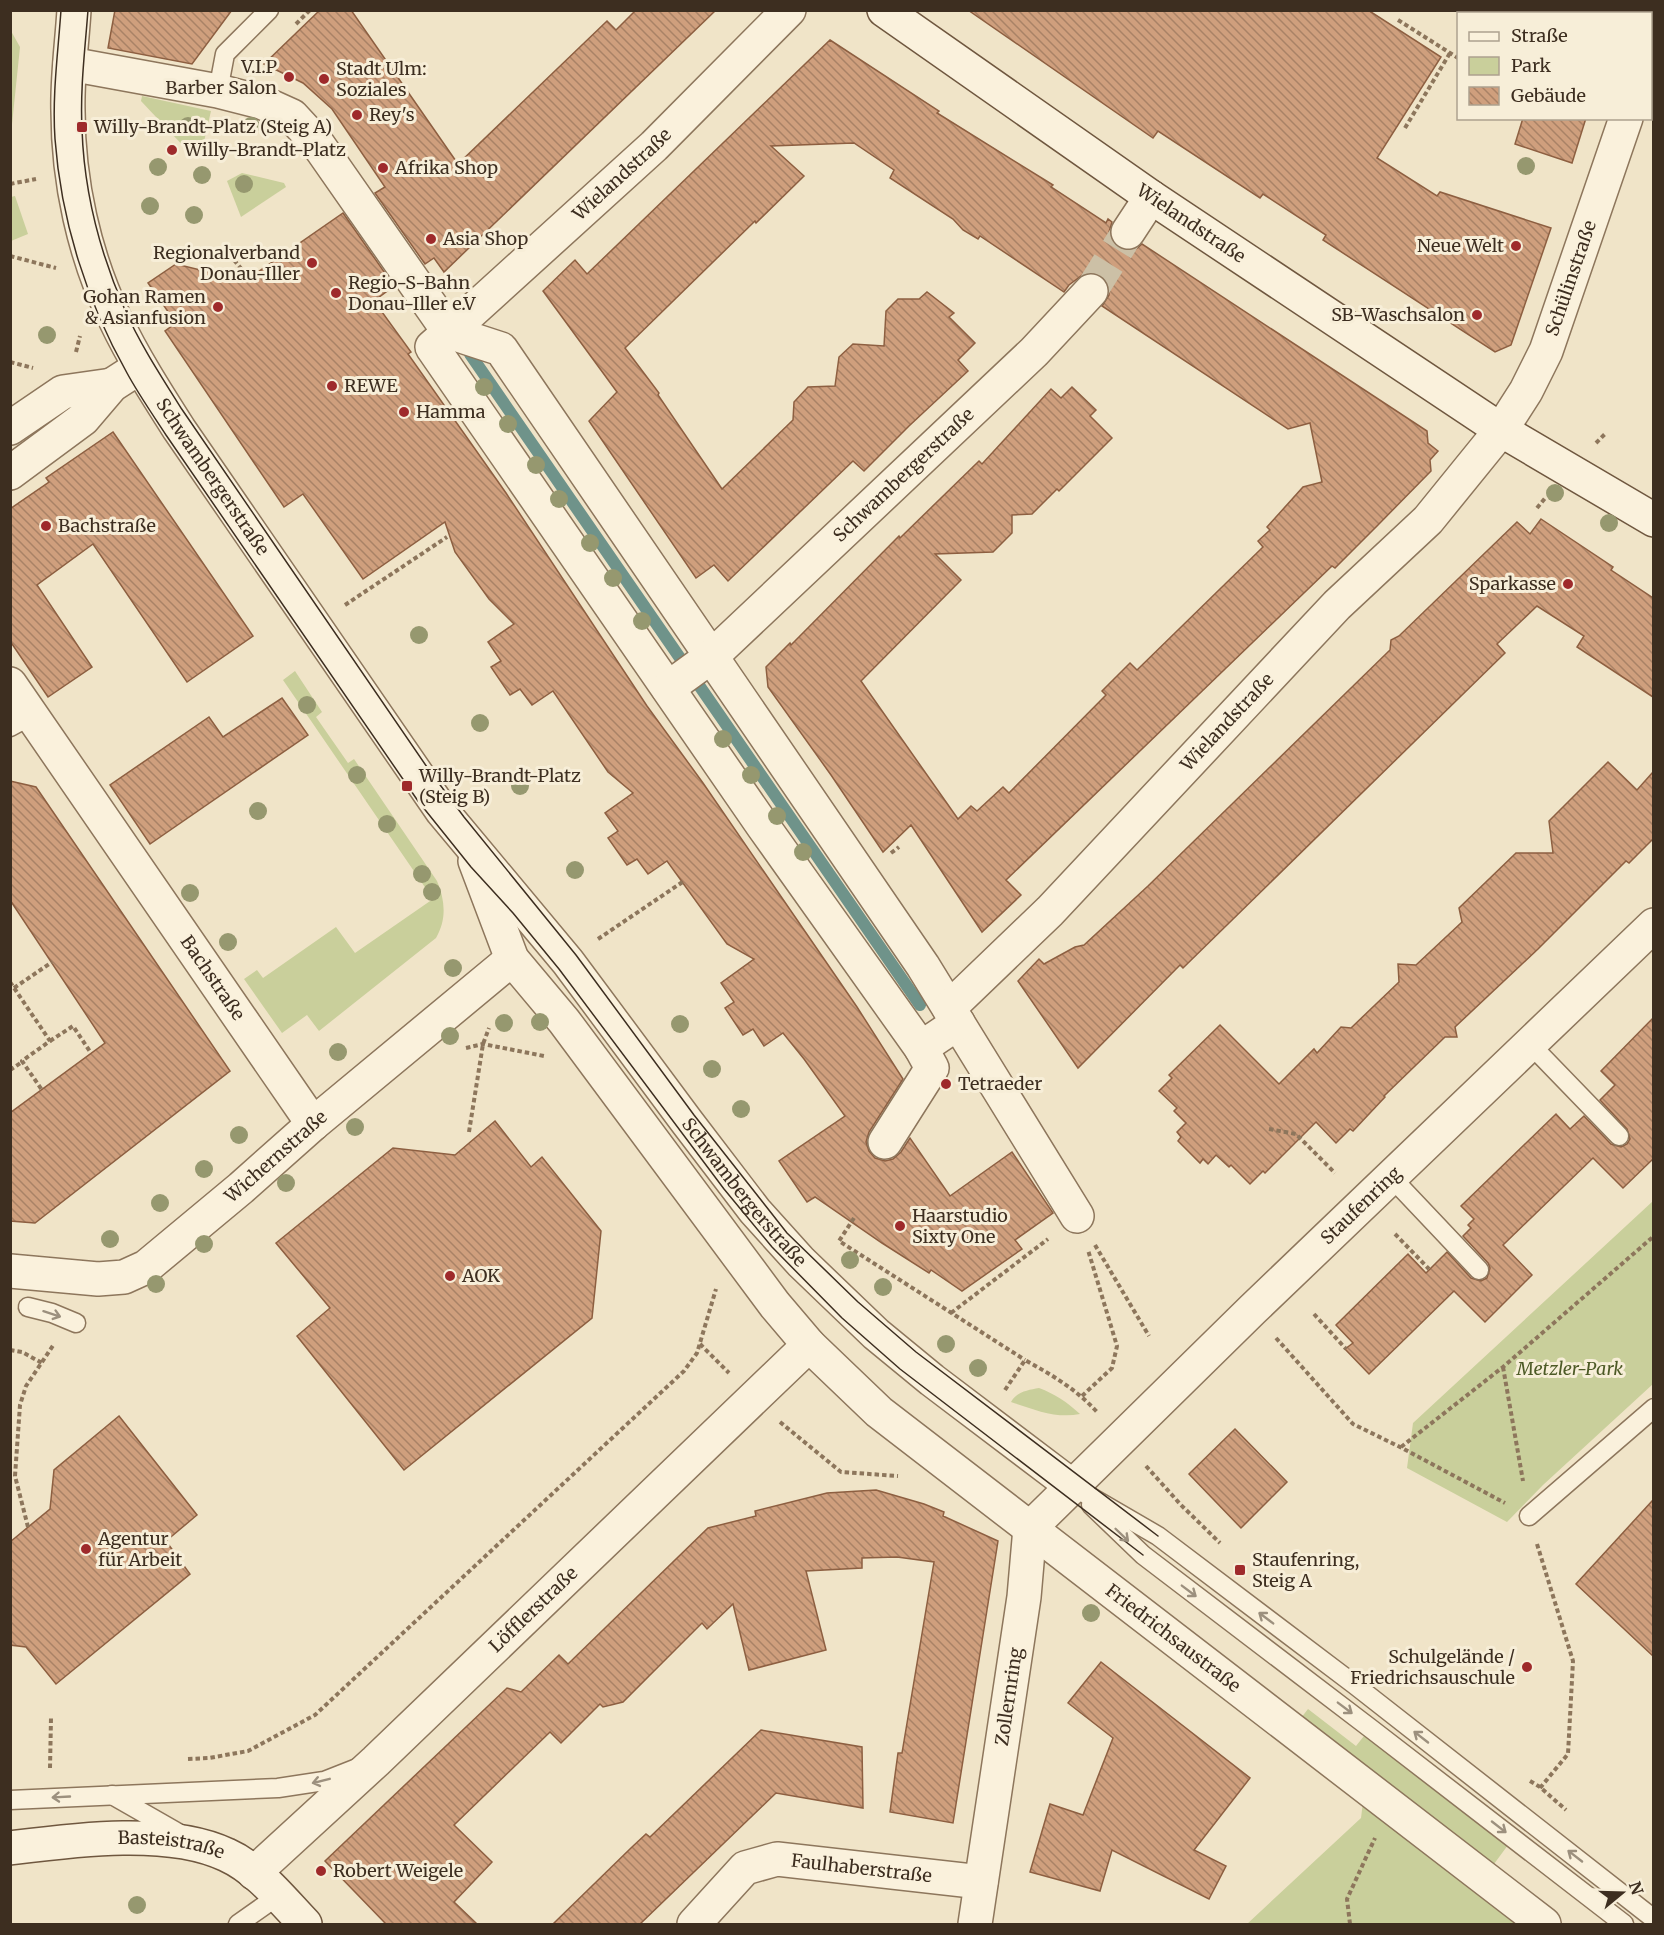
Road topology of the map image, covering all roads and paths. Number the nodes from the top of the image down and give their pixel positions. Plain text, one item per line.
1 (74, 10) edge
2 (269, 10) edge
3 (789, 10) edge
4 (884, 10) edge
5 (1398, 20) dead end
6 (1450, 53) junction
7 (1457, 57) edge
8 (70, 64) junction
9 (218, 91) junction
10 (1625, 120) edge
11 (1405, 128) dead end
12 (36, 179) dead end
13 (10, 184) edge
14 (1151, 196) junction
15 (1128, 232) tunnel mouth
16 (10, 256) edge
17 (234, 260) dead end
18 (57, 268) dead end
19 (249, 278) dead end
20 (1091, 291) tunnel mouth
21 (449, 332) junction
22 (140, 367) junction
23 (112, 385) junction
24 (16, 419) edge
25 (1501, 430) junction
26 (10, 473) edge
27 (1653, 520) edge
28 (447, 537) dead end
29 (340, 608) dead end
30 (712, 656) junction
31 (10, 684) edge
32 (668, 688) junction
33 (21, 721) edge
34 (470, 845) junction
35 (684, 880) dead end
36 (1653, 925) edge
37 (595, 942) dead end
38 (512, 959) junction
39 (52, 962) dead end
40 (10, 982) edge
41 (14, 988) junction
42 (953, 1016) junction
43 (50, 1041) junction
44 (1529, 1043) junction
45 (483, 1044) junction
46 (462, 1048) dead end
47 (921, 1048) junction
48 (91, 1053) dead end
49 (551, 1058) dead end
50 (22, 1061) junction
51 (10, 1070) edge
52 (42, 1090) dead end
53 (313, 1124) junction
54 (1269, 1129) dead end
55 (469, 1132) dead end
56 (1619, 1136) dead end
57 (885, 1142) dead end
58 (1335, 1173) dead end
59 (1390, 1176) junction
60 (1077, 1216) junction
61 (854, 1218) dead end
62 (1395, 1234) dead end
63 (1653, 1236) edge
64 (1430, 1269) dead end
65 (1479, 1270) dead end
66 (10, 1271) edge
67 (28, 1307) dead end
68 (1252, 1310) junction
69 (951, 1313) junction
70 (1314, 1314) dead end
71 (75, 1323) joint
72 (1149, 1336) dead end
73 (810, 1345) junction
74 (1346, 1348) dead end
75 (10, 1350) edge
76 (1025, 1360) junction
77 (42, 1363) junction
78 (1503, 1367) junction
79 (1003, 1393) dead end
80 (754, 1400) junction
81 (1653, 1408) edge
82 (1400, 1447) junction
83 (13, 1475) edge
84 (903, 1477) dead end
85 (1072, 1486) junction
86 (1529, 1516) junction
87 (28, 1527) dead end
88 (1030, 1528) junction
89 (51, 1718) dead end
90 (187, 1760) dead end
91 (376, 1761) junction
92 (61, 1767) dead end
93 (40, 1768) dead end
94 (50, 1768) junction
95 (1540, 1787) dead end
96 (111, 1794) junction
97 (10, 1800) edge
98 (1390, 1805) junction
99 (202, 1846) junction
100 (10, 1848) edge
101 (254, 1873) junction
102 (981, 1882) junction
103 (278, 1896) junction
104 (1653, 1919) edge
105 (238, 1924) edge
106 (305, 1924) edge
107 (694, 1924) edge
108 (975, 1924) edge
109 (1350, 1924) edge
110 (1544, 1924) edge
111 (1624, 1924) edge

1 - 8 street, Schwambergerstraße
2 - 9 lane
3 - 21 street, Wielandstraße
4 - 14 street, Wielandstraße
5 - 6 path
6 - 7 path
6 - 11 path
8 - 9 street
8 - 22 street, Schwambergerstraße
9 - 21 street
10 - 25 street, Schülinstraße
12 - 13 path
14 - 15 street
14 - 25 street, Wielandstraße
16 - 18 path
17 - 19 path
20 - 30 street, Schwambergerstraße
21 - 30 street
21 - 32 street
22 - 23 street
22 - 34 street, Schwambergerstraße
23 - 24 street
23 - 26 street
25 - 27 street, Wielandstraße
25 - 42 street, Wielandstraße
28 - 29 path
30 - 32 street, Schwambergerstraße
30 - 42 street
31 - 33 street, Bachstraße
32 - 47 street
33 - 53 street, Bachstraße
34 - 38 street, Schwambergerstraße
34 - 85 street, Schwambergerstraße
35 - 37 path
36 - 44 street, Staufenring
38 - 53 street, Wichernstraße
38 - 73 street, Schwambergerstraße
39 - 41 path
40 - 41 path
41 - 43 path
42 - 47 street
42 - 60 street
43 - 48 path
43 - 50 path
44 - 56 lane
44 - 59 street, Staufenring
45 - 46 path
45 - 49 path
45 - 55 path
47 - 57 street
50 - 51 path
50 - 52 path
53 - 66 street, Wichernstraße
54 - 58 path
59 - 65 lane
59 - 68 street, Staufenring
60 - 69 path
60 - 72 path
60 - 76 path
61 - 69 path
62 - 64 path
63 - 78 path
67 -> 71 lane
68 - 82 path
68 - 85 street, Staufenring
69 - 76 path
70 - 74 path
71 - 77 path
73 - 80 street, Löfflerstraße
73 - 88 street, Friedrichsaustraße
75 - 77 path
76 - 79 path
77 - 83 path
78 - 82 path
78 - 86 path
80 - 84 path
80 - 90 path
80 - 91 street, Löfflerstraße
81 - 86 lane
82 - 86 path
83 - 87 path
85 - 88 street
104 -> 85 lane
85 -> 111 lane
86 - 95 path
88 - 98 street, Friedrichsaustraße
88 - 102 street, Zollernring
89 - 94 path
91 -> 96 lane
91 - 101 street, Löfflerstraße
92 - 94 path
93 - 94 path
96 -> 97 lane
96 - 99 lane
98 - 109 path
98 - 110 street, Friedrichsaustraße
99 - 100 street, Basteistraße
99 - 101 street, Basteistraße
101 - 103 street, Basteistraße
102 - 107 street, Faulhaberstraße
102 - 108 street, Zollernring
103 - 105 lane
103 - 106 street, Basteistraße

